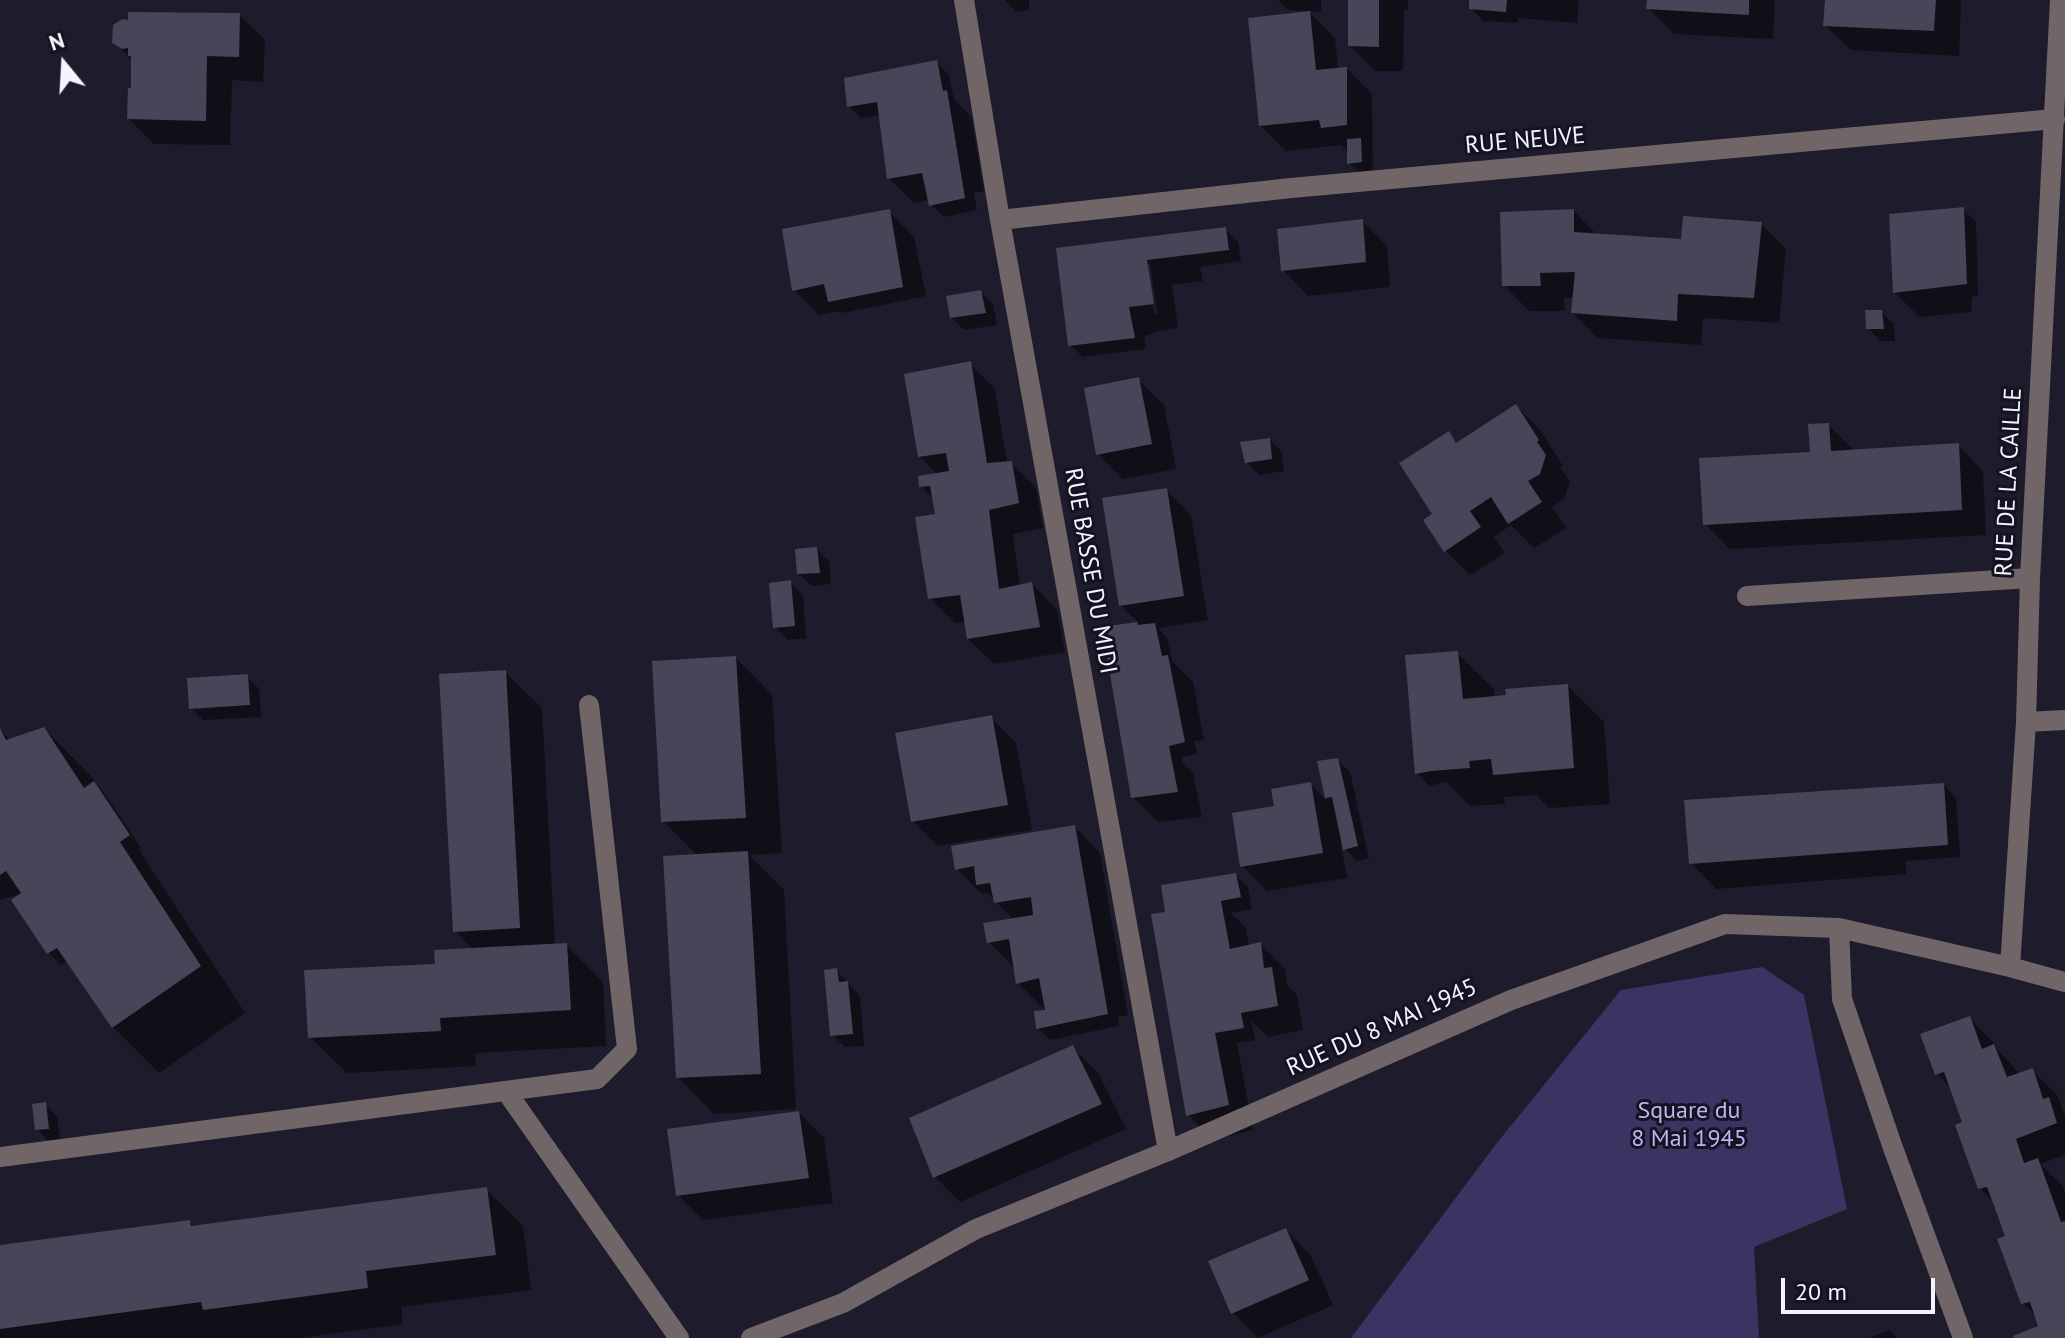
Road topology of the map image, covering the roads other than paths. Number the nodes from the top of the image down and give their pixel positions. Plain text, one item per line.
1 (964, 0) edge
2 (2060, 0) edge
3 (2055, 119) junction
4 (1000, 220) junction
5 (2030, 578) junction
6 (1747, 596) dead end
7 (589, 705) dead end
8 (2065, 720) edge
9 (2026, 722) junction
10 (1839, 928) junction
11 (2010, 967) junction
12 (2065, 982) edge
13 (506, 1091) junction
14 (1168, 1151) junction
15 (0, 1157) edge
16 (679, 1338) edge
17 (751, 1338) edge
18 (1963, 1338) edge

1 - 4 street, RUE BASSE DU MIDI
2 - 3 street, RUE DE LA CAILLE
3 - 4 street, RUE NEUVE
3 - 5 street, RUE DE LA CAILLE
4 - 14 street, RUE BASSE DU MIDI
5 - 6 street
5 - 9 street, RUE DE LA CAILLE
7 - 13 street
8 - 9 street
9 - 11 street, RUE DE LA CAILLE
10 - 11 street, RUE DU 8 MAI 1945
10 - 14 street, RUE DU 8 MAI 1945
10 - 18 street
11 - 12 street, RUE DU 8 MAI 1945
13 - 15 street
13 - 16 street
14 - 17 street, RUE DU 8 MAI 1945

